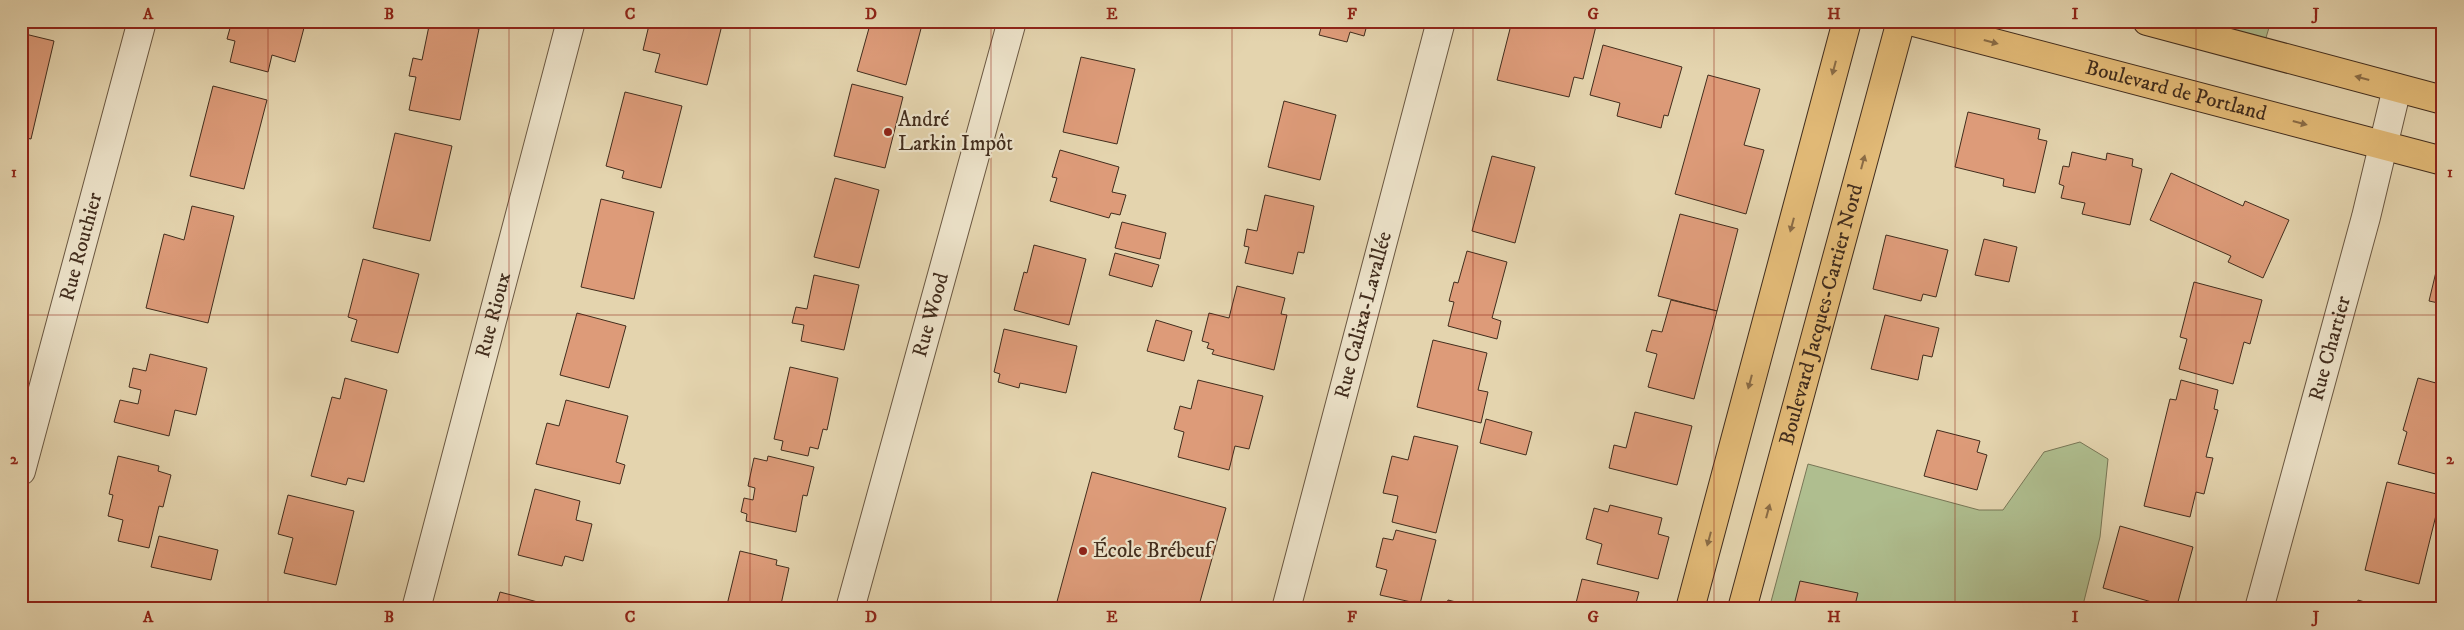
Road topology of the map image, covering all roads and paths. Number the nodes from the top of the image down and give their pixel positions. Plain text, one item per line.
1 (142, 21) edge
2 (571, 21) edge
3 (1012, 21) edge
4 (1441, 21) edge
5 (1847, 21) edge
6 (1901, 21) edge
7 (1910, 21) edge
8 (2147, 21) edge
9 (2398, 88) junction
10 (2443, 100) edge
11 (2383, 145) junction
12 (2443, 161) edge
13 (21, 470) edge
14 (416, 609) edge
15 (850, 609) edge
16 (1286, 609) edge
17 (1690, 609) edge
18 (1742, 609) edge
19 (2259, 609) edge

1 - 13 street, Rue Routhier
2 - 14 street, Rue Rioux
3 - 15 street, Rue Wood
4 - 16 street, Rue Calixa-Lavallée
5 -> 17 main road
18 -> 6 main road, Boulevard Jacques-Cartier Nord
7 -> 11 main road, Boulevard de Portland
9 -> 8 main road
9 - 10 main road
9 - 11 street, Rue Chartier
11 - 12 main road, Boulevard de Portland
11 - 19 street, Rue Chartier

